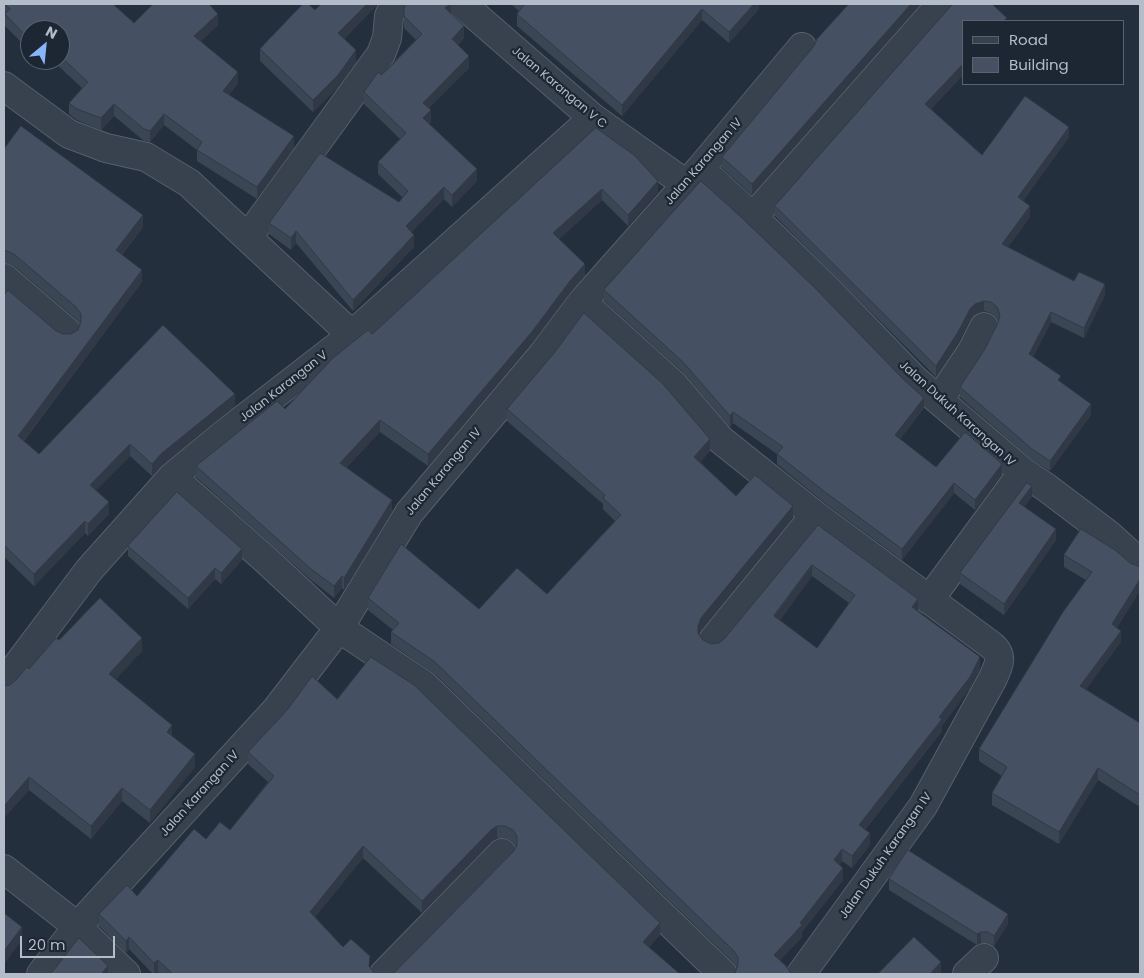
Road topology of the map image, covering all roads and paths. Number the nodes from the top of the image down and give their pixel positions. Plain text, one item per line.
1 (395, 4) edge
2 (462, 4) edge
3 (941, 4) edge
4 (802, 47) dead end
5 (4, 86) edge
6 (593, 118) junction
7 (693, 176) junction
8 (753, 217) junction
9 (248, 237) junction
10 (4, 278) edge
11 (582, 302) junction
12 (984, 327) dead end
13 (66, 331) dead end
14 (352, 335) junction
15 (939, 400) junction
16 (1023, 472) junction
17 (172, 477) junction
18 (815, 515) junction
19 (1140, 563) edge
20 (930, 600) junction
21 (339, 628) junction
22 (713, 640) dead end
23 (4, 683) edge
24 (502, 853) dead end
25 (4, 869) edge
26 (77, 927) junction
27 (41, 974) edge
28 (126, 974) edge
29 (384, 974) edge
30 (723, 974) edge
31 (801, 974) edge

1 - 9 street
2 - 6 street, Jalan Karangan V C
3 - 8 street
4 - 7 street, Jalan Karangan IV
5 - 9 street
6 - 7 street, Jalan Karangan V C
6 - 14 street, Jalan Karangan V
7 - 8 street, Jalan Dukuh Karangan IV
7 - 11 street, Jalan Karangan IV
8 - 15 street, Jalan Dukuh Karangan IV
9 - 14 street
10 - 13 street
11 - 18 street, Jalan Dukuh Karangan IV
11 - 21 street, Jalan Karangan IV
12 - 15 street
14 - 17 street, Jalan Karangan V
15 - 16 street, Jalan Dukuh Karangan IV
16 - 19 street, Jalan Dukuh Karangan IV
16 - 20 street
17 - 21 street
17 - 23 street, Jalan Karangan V
18 - 20 street, Jalan Dukuh Karangan IV
18 - 22 street
20 - 31 street, Jalan Dukuh Karangan IV
21 - 26 street, Jalan Karangan IV
21 - 30 street
24 - 29 street
25 - 26 street
26 - 27 street, Jalan Karangan IV
26 - 28 street

